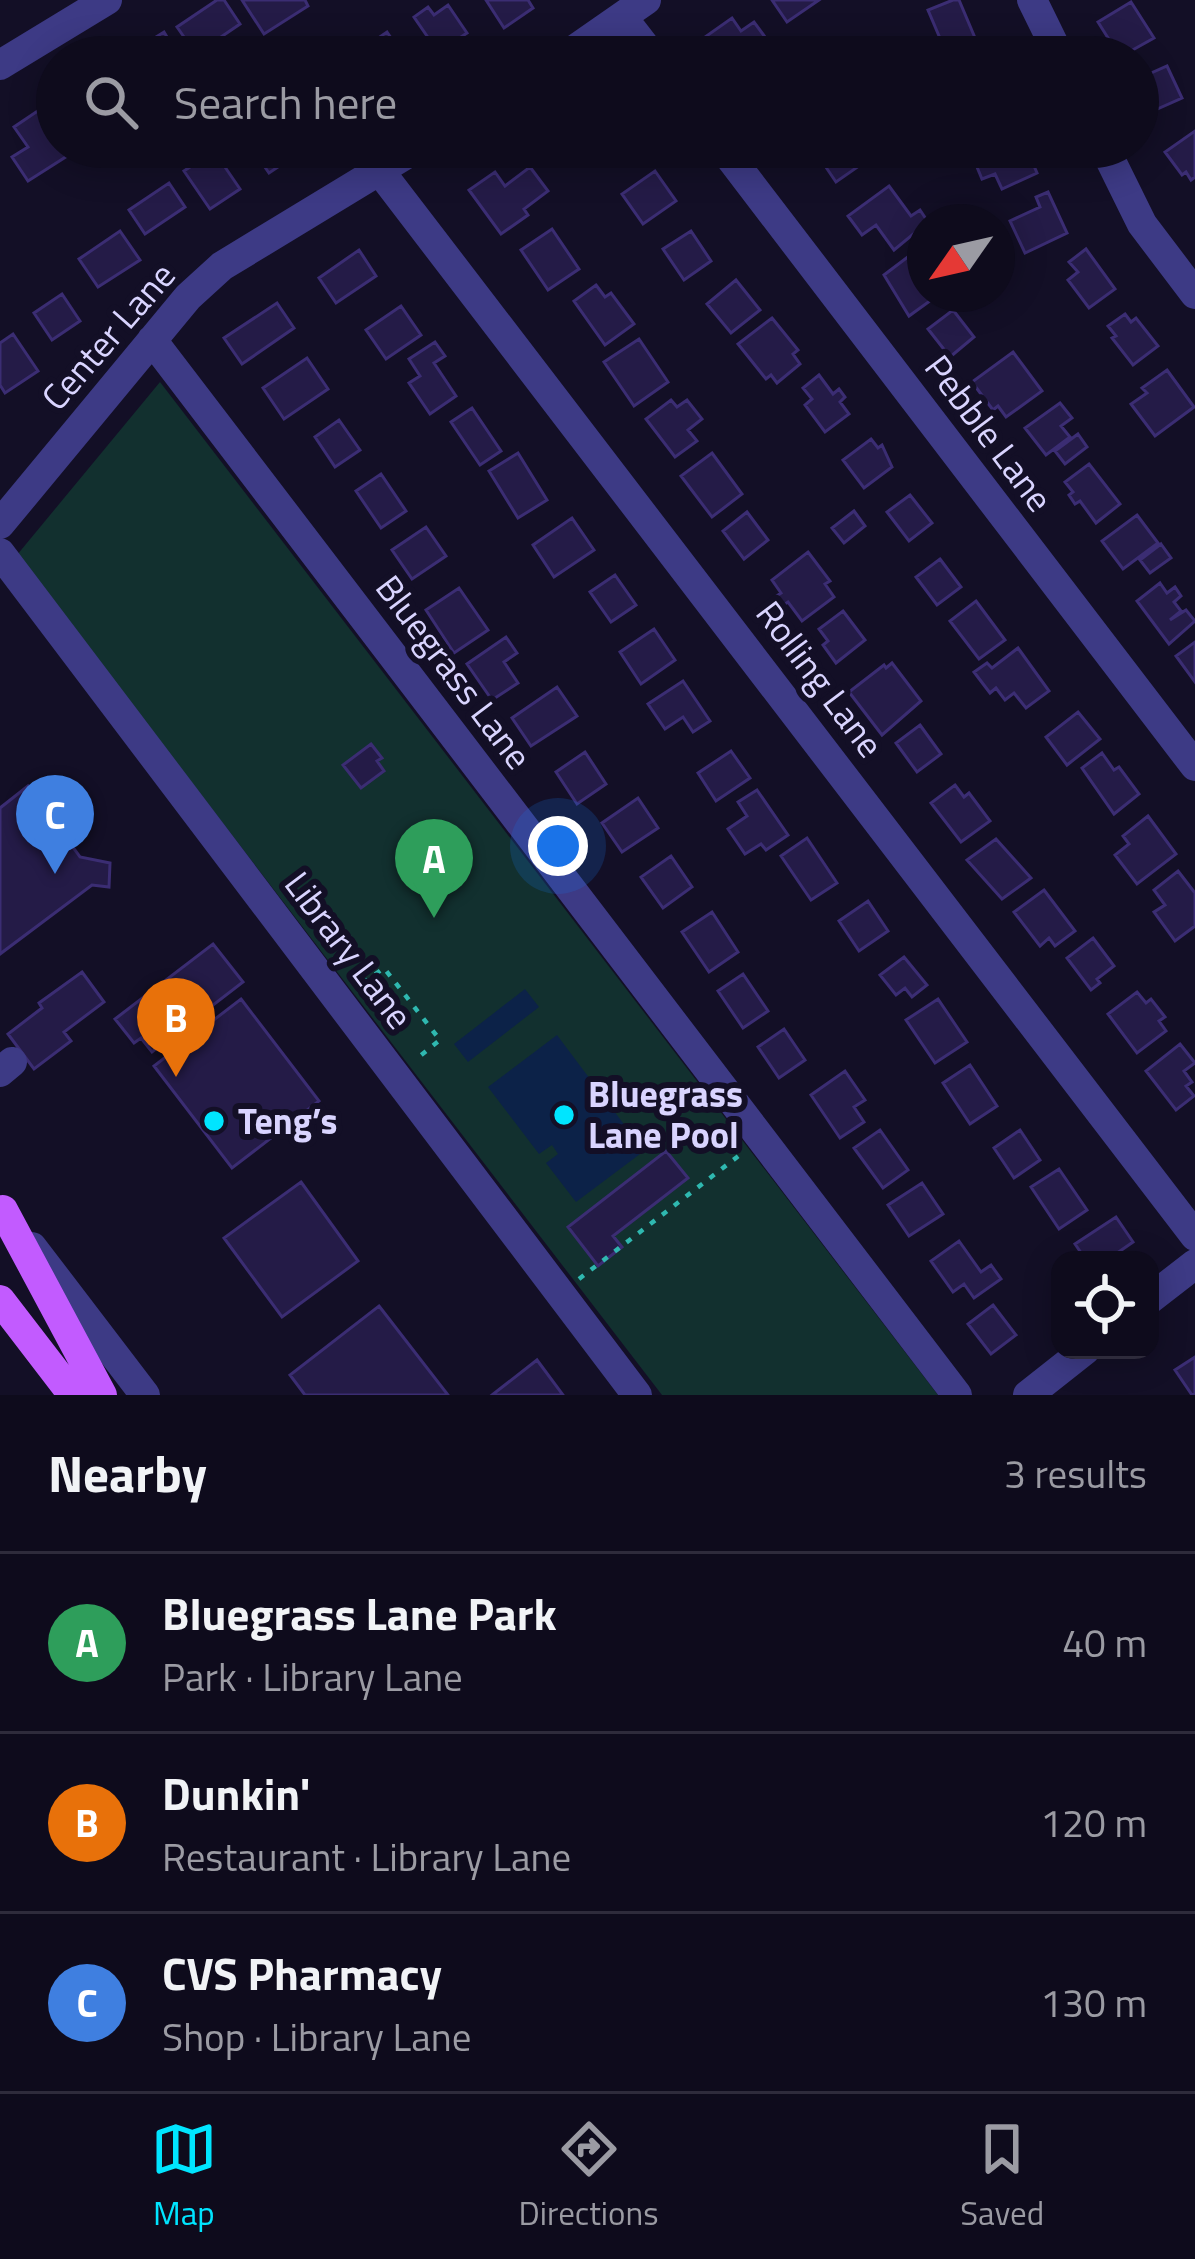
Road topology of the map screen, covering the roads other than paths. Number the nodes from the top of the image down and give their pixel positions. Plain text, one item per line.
1 (107, 0) edge
2 (1032, 0) edge
3 (634, 8) edge
4 (47, 36) edge
5 (594, 36) edge
6 (645, 36) edge
7 (1050, 36) edge
8 (36, 42) edge
9 (0, 64) edge
10 (382, 168) edge
11 (738, 168) edge
12 (1114, 168) edge
13 (379, 170) junction
14 (1195, 294) edge
15 (152, 340) junction
16 (0, 524) edge
17 (0, 553) edge
18 (1195, 766) edge
19 (2, 1208) edge
20 (1195, 1236) edge
21 (1195, 1264) edge
22 (1159, 1292) edge
23 (0, 1300) edge
24 (1074, 1359) edge
25 (73, 1395) edge
26 (102, 1395) edge
27 (145, 1395) edge
28 (637, 1395) edge
29 (957, 1395) edge
30 (1028, 1395) edge

1 - 4 street
2 - 7 street
3 - 5 street
3 - 6 street
8 - 9 street
10 - 13 street, Center Lane
11 - 18 street, Pebble Lane
12 - 14 street
13 - 15 street, Center Lane
13 - 20 street, Rolling Lane
15 - 16 street, Center Lane
15 - 29 street, Bluegrass Lane
17 - 28 street, Library Lane
19 - 26 main road
19 - 27 street
21 - 22 street
23 - 25 main road
24 - 30 street

